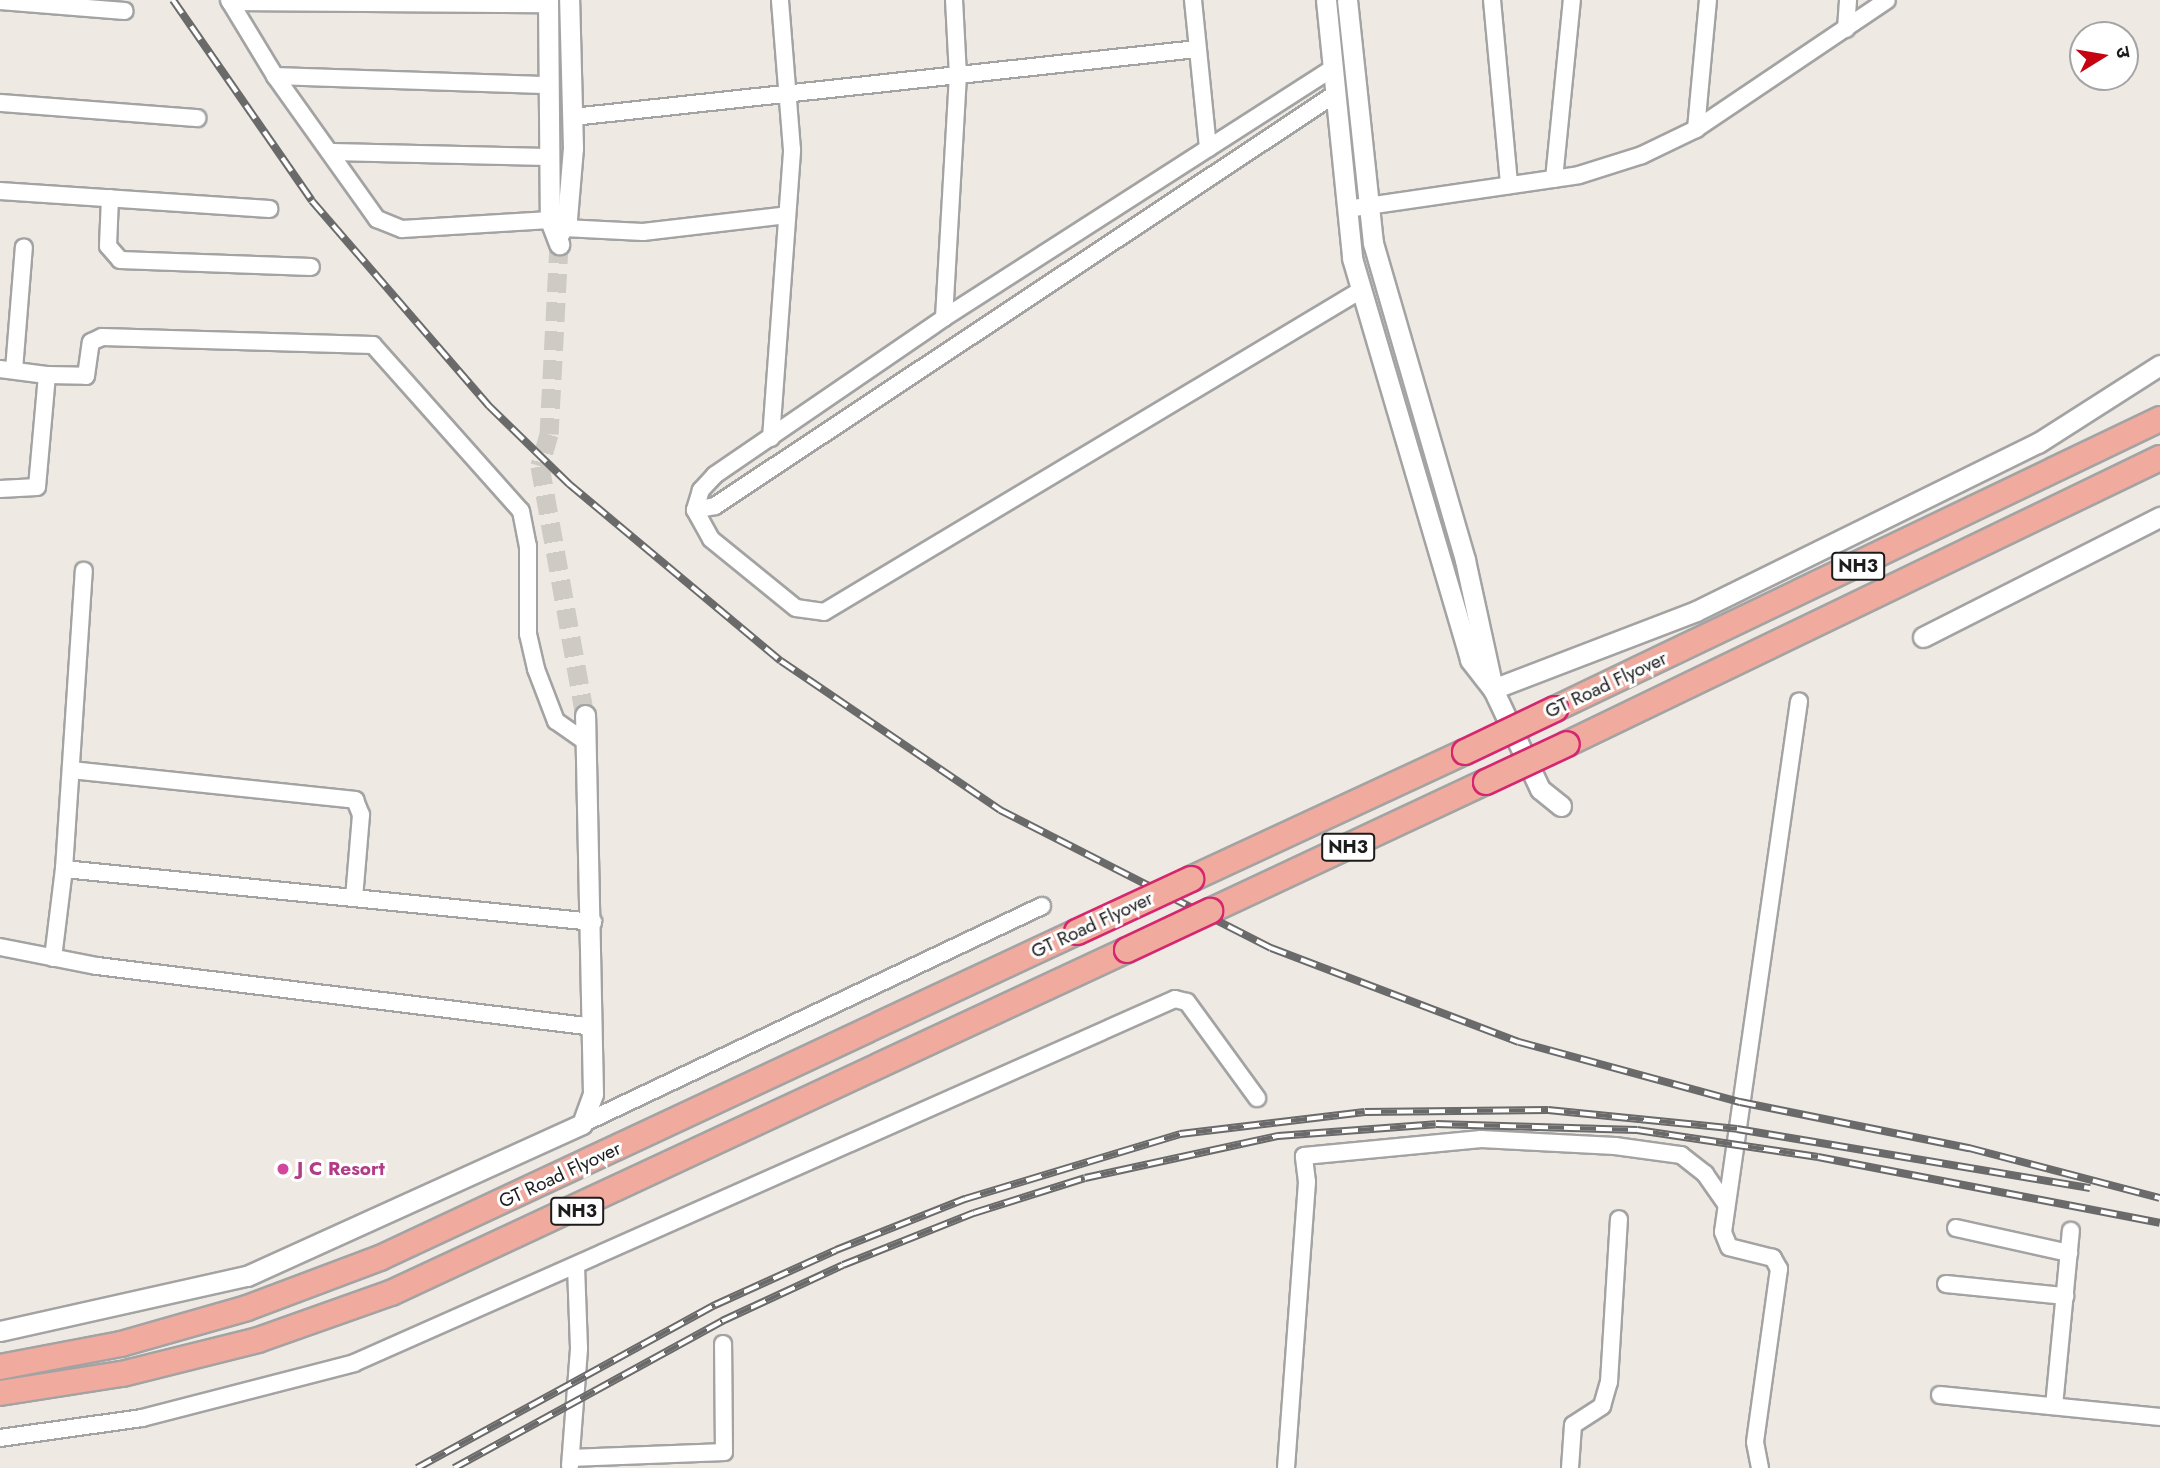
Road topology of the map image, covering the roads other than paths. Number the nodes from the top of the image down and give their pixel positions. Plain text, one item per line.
1 (569, 0) edge
2 (780, 0) edge
3 (954, 0) edge
4 (1193, 0) edge
5 (1326, 0) edge
6 (1347, 0) edge
7 (1492, 0) edge
8 (1572, 0) edge
9 (1708, 0) edge
10 (1848, 0) edge
11 (1887, 0) edge
12 (0, 1) edge
13 (230, 1) edge
14 (548, 2) edge
15 (125, 11) dead end
16 (1846, 29) junction
17 (1197, 49) junction
18 (1333, 68) junction
19 (275, 76) junction
20 (958, 76) junction
21 (550, 85) junction
22 (790, 90) junction
23 (1335, 94) junction
24 (0, 103) edge
25 (573, 117) junction
26 (197, 118) dead end
27 (1696, 129) junction
28 (1208, 148) junction
29 (330, 152) junction
30 (550, 157) junction
31 (1554, 179) junction
32 (1510, 185) junction
33 (0, 191) edge
34 (110, 198) junction
35 (1368, 206) junction
36 (270, 209) dead end
37 (1347, 209) junction
38 (787, 215) junction
39 (558, 232) junction
40 (24, 247) dead end
41 (311, 267) dead end
42 (1361, 290) junction
43 (944, 318) junction
44 (2160, 365) edge
45 (7, 369) edge
46 (47, 375) junction
47 (2160, 419) edge
48 (771, 438) junction
49 (2160, 458) edge
50 (0, 489) edge
51 (695, 510) junction
52 (2160, 517) edge
53 (84, 571) dead end
54 (1923, 638) dead end
55 (1493, 690) junction
56 (1799, 701) dead end
57 (585, 715) tunnel mouth
58 (586, 743) junction
59 (71, 770) junction
60 (1561, 806) dead end
61 (64, 869) junction
62 (354, 898) junction
63 (1042, 906) dead end
64 (593, 922) junction
65 (0, 947) edge
66 (53, 958) junction
67 (591, 1027) junction
68 (1257, 1098) dead end
69 (582, 1124) junction
70 (1725, 1203) junction
71 (1619, 1219) dead end
72 (1956, 1228) dead end
73 (2071, 1231) dead end
74 (2069, 1253) junction
75 (576, 1268) junction
76 (1947, 1284) dead end
77 (2065, 1296) junction
78 (0, 1331) edge
79 (723, 1344) dead end
80 (0, 1367) edge
81 (0, 1394) edge
82 (1940, 1395) dead end
83 (2053, 1406) junction
84 (2160, 1417) edge
85 (0, 1438) edge
86 (570, 1463) edge
87 (1286, 1468) edge
88 (1570, 1468) edge
89 (1760, 1468) edge

1 - 25 street
2 - 22 street
3 - 20 street
4 - 17 street
5 - 18 street
6 - 35 street
7 - 32 street
8 - 31 street
9 - 27 street
10 - 16 street
11 - 16 street
12 - 15 street
13 - 14 street
13 - 19 street
14 - 21 street
16 - 27 street
17 - 20 street
17 - 28 street
18 - 23 street
18 - 28 street
19 - 21 street
19 - 29 street
20 - 22 street
20 - 43 street
21 - 30 street
22 - 25 street
22 - 38 street
23 - 37 street
23 - 51 street
24 - 26 street
25 - 39 street
27 - 31 street
28 - 43 street
29 - 30 street
29 - 39 street
30 - 39 street
31 - 32 street
32 - 35 street
33 - 34 street
34 - 36 street
34 - 41 street
35 - 37 street
35 - 55 street
37 - 42 street
38 - 39 street
38 - 48 street
40 - 45 street
42 - 51 street
42 - 55 street
43 - 48 street
44 - 55 street
45 - 46 street
46 - 50 street
46 - 58 street
47 - 80 highway, GT Road Flyover / NH3, bridge
48 - 51 street
49 - 81 highway, GT Road Flyover / NH3, bridge
52 - 54 street
53 - 59 street
55 - 60 street
56 - 70 street
57 - 58 street
58 - 64 street
59 - 61 street
59 - 62 street
61 - 62 street
61 - 66 street
62 - 64 street
63 - 69 street
64 - 67 street
65 - 66 street
66 - 67 street
67 - 69 street
68 - 75 street
69 - 78 street
70 - 87 street
70 - 89 street
71 - 88 street
72 - 74 street
73 - 74 street
74 - 77 street
75 - 85 street
75 - 86 street
76 - 77 street
77 - 83 street
79 - 86 street
82 - 83 street
83 - 84 street

